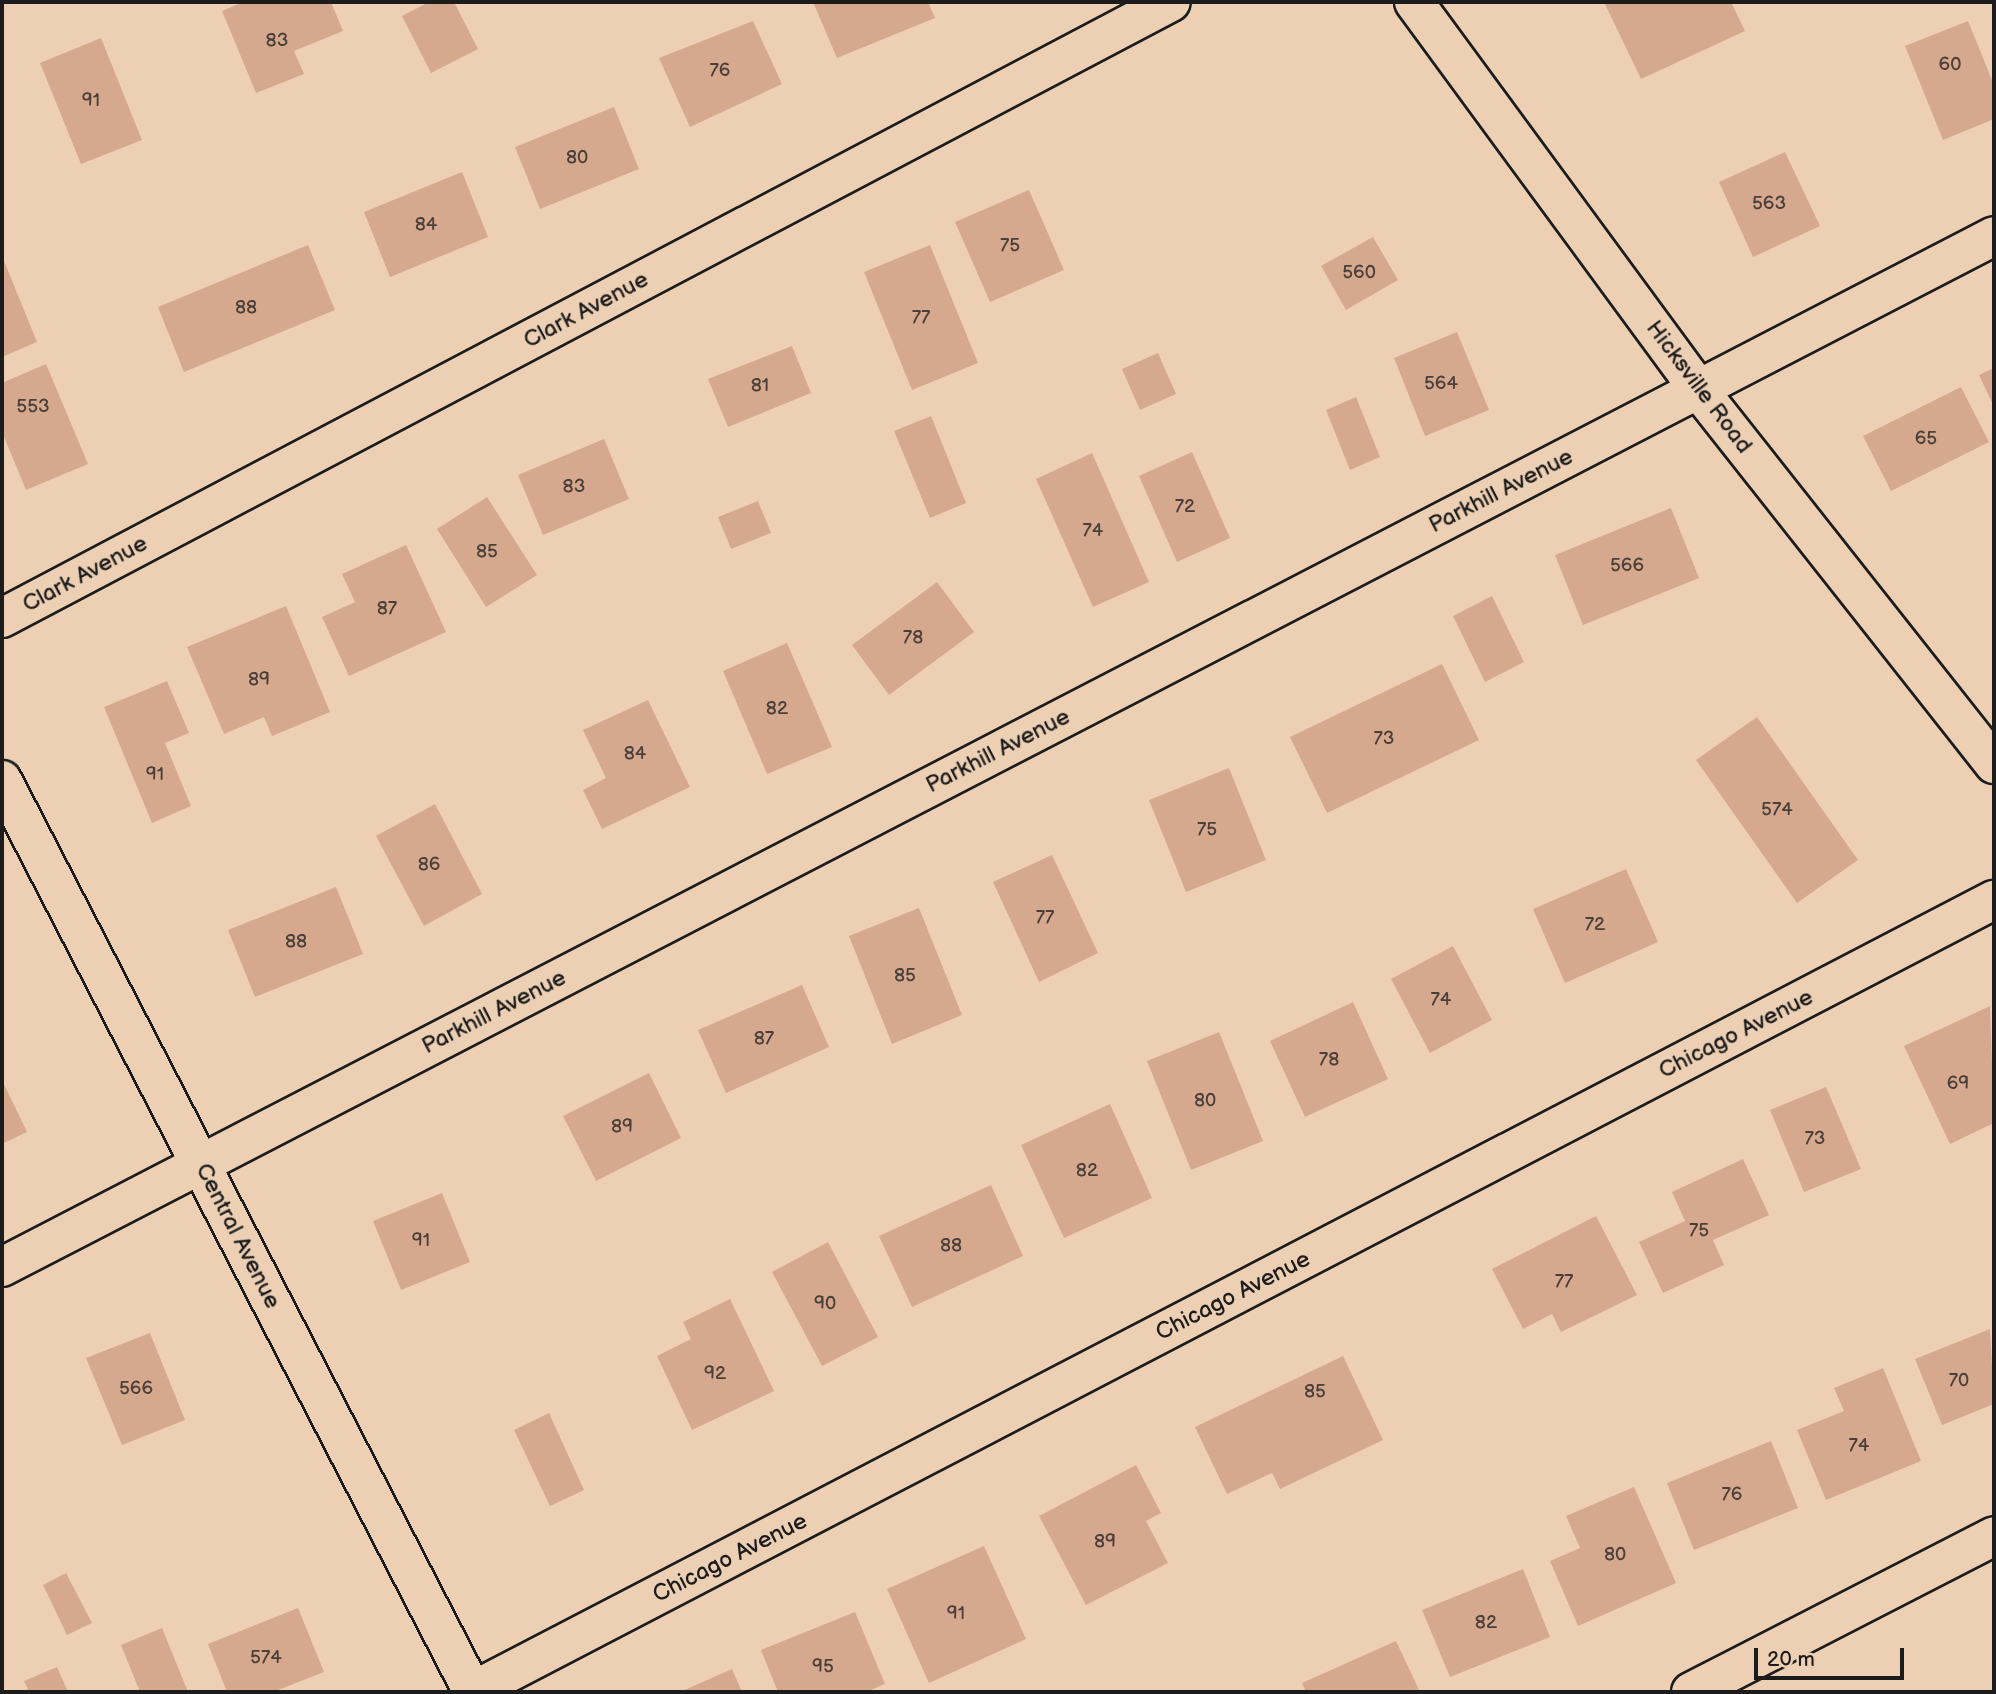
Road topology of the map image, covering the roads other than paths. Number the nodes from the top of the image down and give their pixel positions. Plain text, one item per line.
1 (1171, 2) edge
2 (1414, 2) edge
3 (1994, 236) edge
4 (1698, 389) junction
5 (2, 618) edge
6 (1994, 764) edge
7 (2, 780) edge
8 (1994, 900) edge
9 (201, 1164) junction
10 (2, 1267) edge
11 (1994, 1536) edge
12 (472, 1692) edge
13 (1691, 1692) edge

1 - 5 street, Clark Avenue
2 - 4 street, Hicksville Road
3 - 4 street, Parkhill Avenue
4 - 6 street, Hicksville Road
4 - 9 street, Parkhill Avenue
7 - 9 street, Central Avenue
8 - 12 street, Chicago Avenue
9 - 10 street, Parkhill Avenue
9 - 12 street, Central Avenue
11 - 13 street

